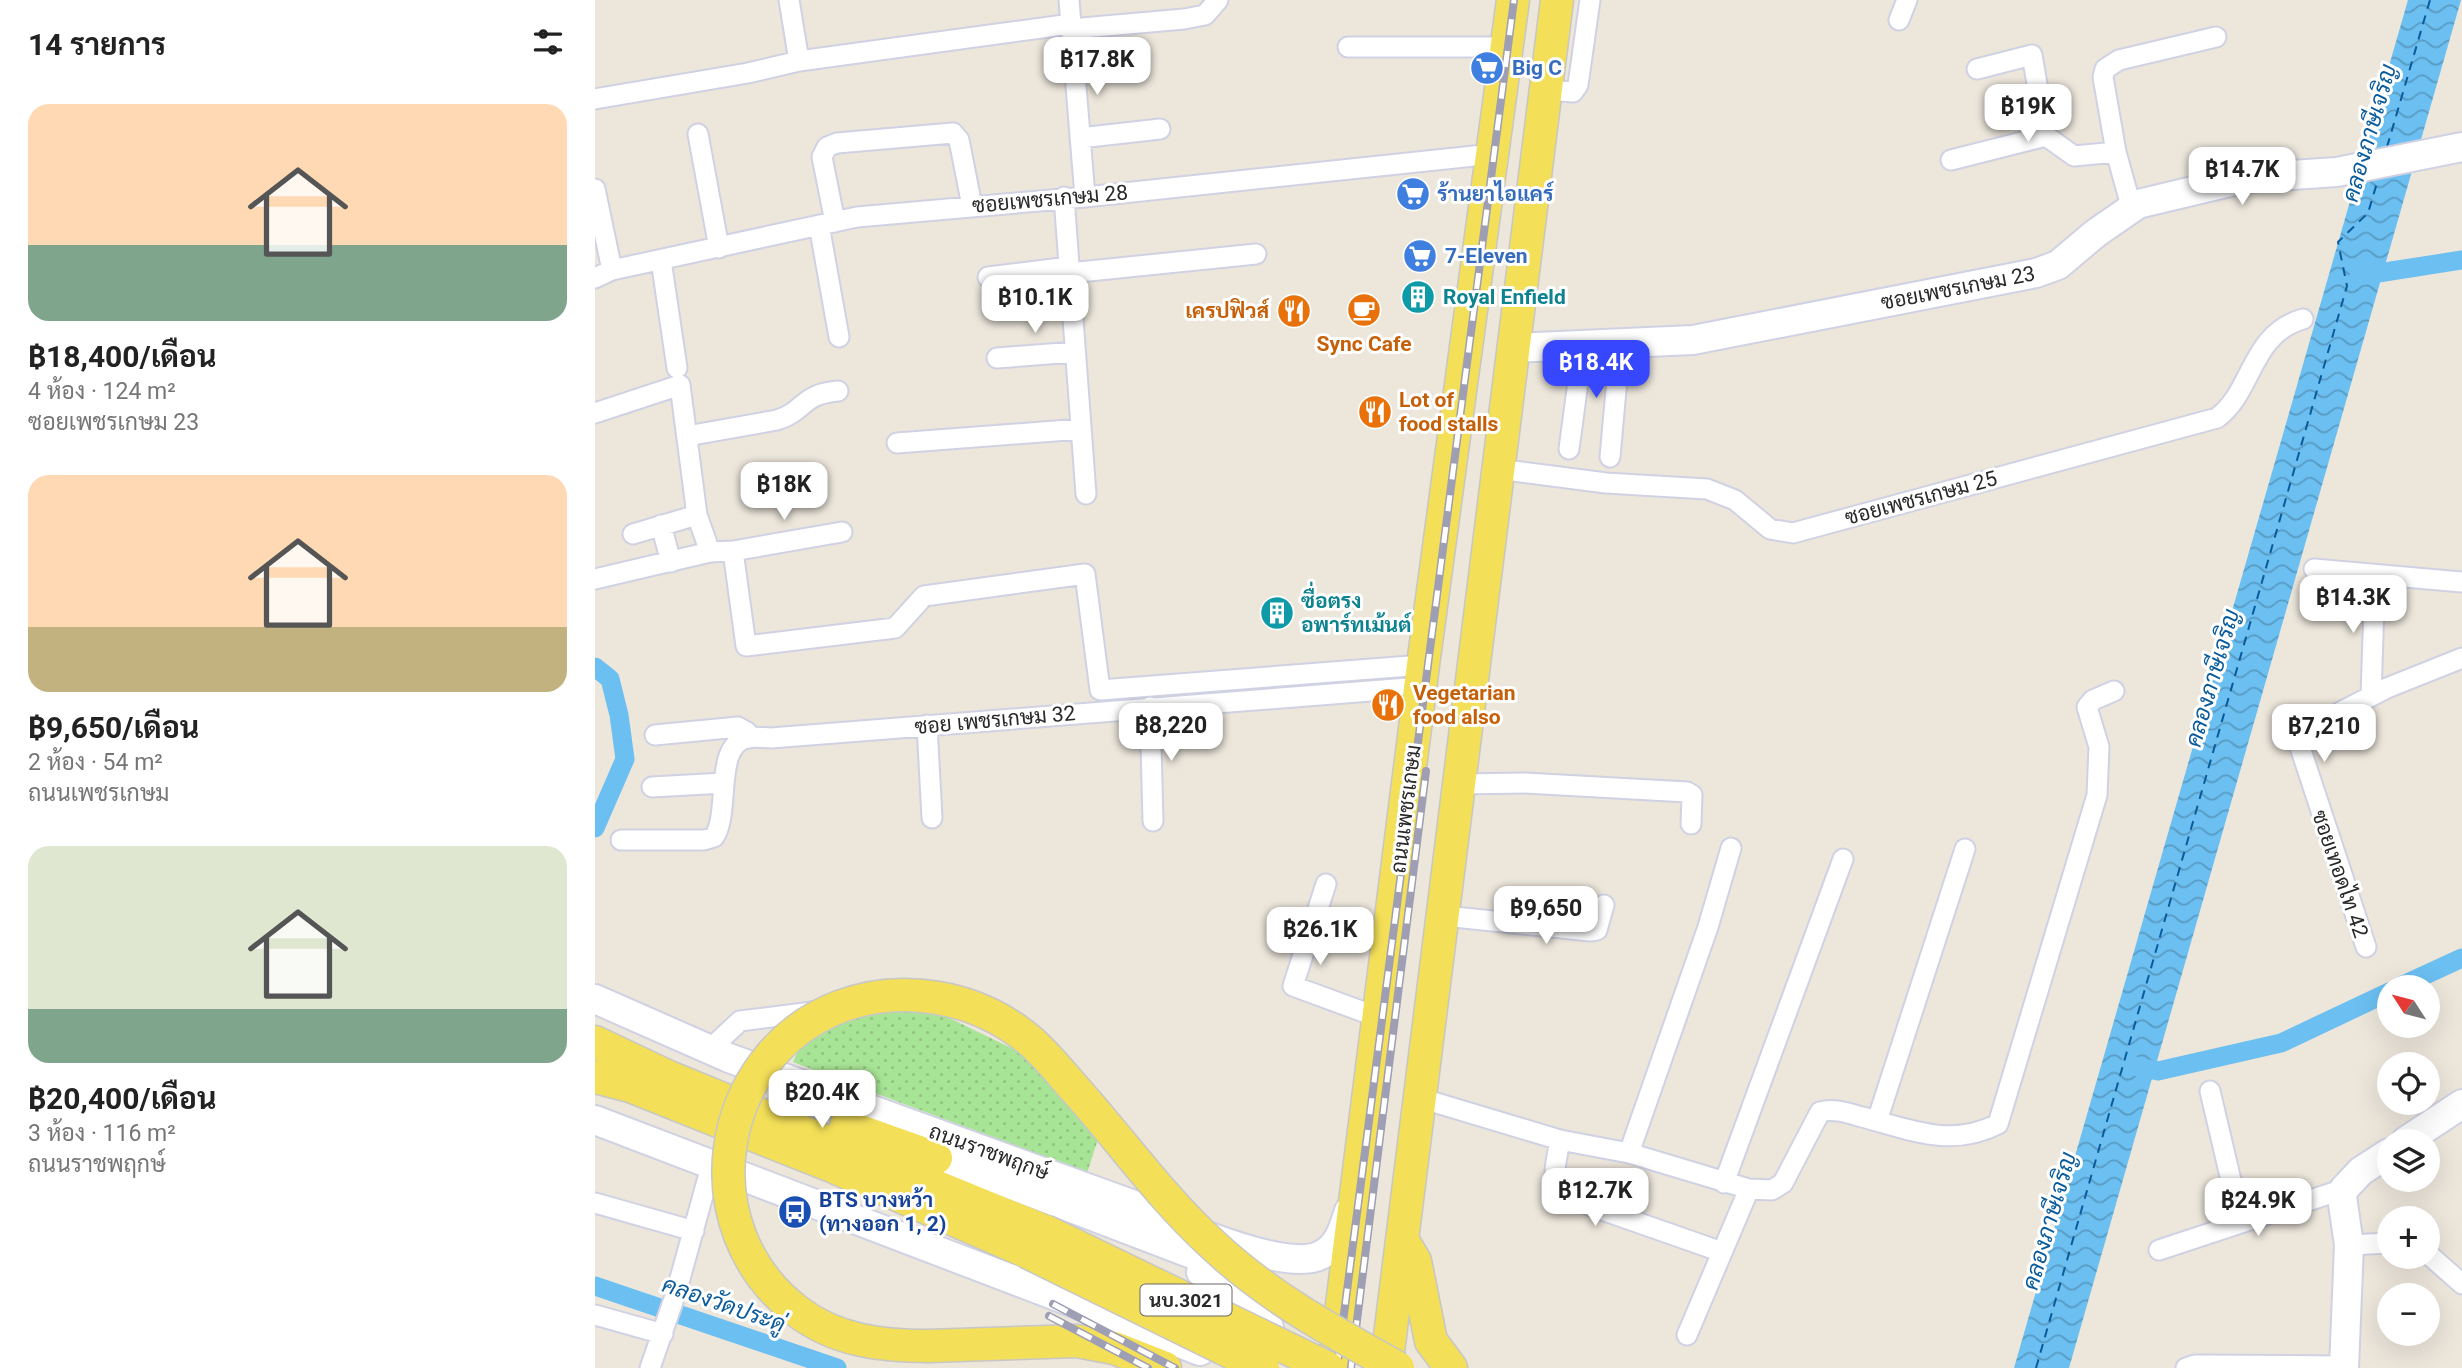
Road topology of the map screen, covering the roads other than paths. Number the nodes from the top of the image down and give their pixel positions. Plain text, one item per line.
1 (789, 0) edge
2 (1069, 0) edge
3 (1219, 0) edge
4 (1513, 0) edge
5 (1557, 0) edge
6 (1590, 0) edge
7 (1907, 0) edge
8 (1899, 20) dead end
9 (1071, 26) junction
10 (2216, 37) dead end
11 (1347, 47) dead end
12 (1507, 47) junction
13 (799, 61) junction
14 (1977, 69) dead end
15 (1546, 90) junction
16 (595, 99) edge
17 (1160, 129) dead end
18 (698, 134) dead end
19 (2046, 136) junction
20 (1080, 138) junction
21 (2449, 150) edge
22 (2116, 152) junction
23 (1493, 154) junction
24 (1951, 160) dead end
25 (595, 189) edge
26 (1064, 197) junction
27 (1084, 197) junction
28 (2138, 203) junction
29 (972, 206) junction
30 (827, 224) junction
31 (719, 248) junction
32 (1256, 254) dead end
33 (661, 260) junction
34 (1069, 270) junction
35 (604, 274) edge
36 (988, 277) dead end
37 (2303, 319) dead end
38 (839, 337) dead end
39 (1583, 345) junction
40 (1620, 345) junction
41 (1513, 348) junction
42 (1075, 352) junction
43 (997, 358) dead end
44 (678, 377) junction
45 (838, 391) dead end
46 (595, 413) edge
47 (1081, 429) junction
48 (687, 436) junction
49 (897, 443) dead end
50 (1569, 449) dead end
51 (1610, 457) dead end
52 (1498, 469) junction
53 (1086, 494) dead end
54 (697, 515) junction
55 (661, 525) junction
56 (842, 532) dead end
57 (633, 534) dead end
58 (733, 551) junction
59 (710, 552) junction
60 (671, 562) junction
61 (2314, 569) dead end
62 (2375, 576) junction
63 (595, 579) edge
64 (2462, 582) edge
65 (2462, 658) edge
66 (1473, 665) junction
67 (1422, 676) junction
68 (2114, 691) dead end
69 (2371, 696) junction
70 (1150, 706) junction
71 (927, 725) junction
72 (655, 735) dead end
73 (749, 738) junction
74 (723, 783) junction
75 (1459, 783) junction
76 (652, 787) dead end
77 (932, 818) dead end
78 (1153, 821) dead end
79 (1691, 824) dead end
80 (621, 840) dead end
81 (1731, 848) dead end
82 (1965, 849) dead end
83 (1843, 859) dead end
84 (1326, 884) dead end
85 (1604, 905) dead end
86 (1444, 916) junction
87 (2366, 947) dead end
88 (595, 999) edge
89 (1380, 1018) junction
90 (595, 1034) edge
91 (595, 1042) edge
92 (720, 1054) junction
93 (595, 1077) edge
94 (2210, 1091) dead end
95 (1420, 1098) junction
96 (2462, 1104) edge
97 (595, 1119) edge
98 (1877, 1121) junction
99 (1118, 1128) dead end
100 (2424, 1129) edge
101 (1560, 1139) junction
102 (1629, 1153) junction
103 (936, 1158) junction
104 (2377, 1161) edge
105 (712, 1163) junction
106 (1724, 1183) junction
107 (1749, 1189) junction
108 (2344, 1189) junction
109 (1354, 1195) junction
110 (595, 1203) edge
111 (2241, 1223) junction
112 (1119, 1226) junction
113 (694, 1231) junction
114 (1036, 1242) junction
115 (1403, 1243) junction
116 (2377, 1244) edge
117 (2349, 1245) junction
118 (2159, 1250) dead end
119 (1722, 1252) junction
120 (2440, 1265) edge
121 (2462, 1284) edge
122 (595, 1315) edge
123 (1339, 1326) junction
124 (664, 1330) junction
125 (1687, 1335) dead end
126 (1214, 1357) junction
127 (2344, 1367) edge
128 (650, 1368) edge
129 (1165, 1368) edge
130 (1241, 1368) edge
131 (1263, 1368) edge
132 (1328, 1368) edge
133 (1334, 1368) edge
134 (1362, 1368) edge
135 (1370, 1368) edge
136 (1386, 1368) edge
137 (1398, 1368) edge
138 (1451, 1368) edge
139 (2186, 1368) edge

1 - 13 street
2 - 9 street
3 - 9 street
4 - 12 main road, ถนนเพชรเกษม
5 - 15 main road
6 - 15 street
7 - 8 street
9 - 13 street
9 - 20 street
10 - 22 street
11 - 12 street
12 - 23 main road, ถนนเพชรเกษม
13 - 16 street
14 - 19 street
15 - 41 main road
17 - 20 street
18 - 31 street
19 - 22 street
19 - 24 street
20 - 27 street
21 - 28 main road, ซอยเพชรเกษม 23
22 - 28 street
23 - 27 street, ซอยเพชรเกษม 28
23 - 67 main road, ถนนเพชรเกษม
25 - 35 street, ซอยเพชรเกษม 28
26 - 27 street, ซอยเพชรเกษม 28
26 - 29 street, ซอยเพชรเกษม 28
26 - 34 street
28 - 40 main road, ซอยเพชรเกษม 23
29 - 30 street, ซอยเพชรเกษม 28
29 - 30 street
30 - 31 street, ซอยเพชรเกษม 28
30 - 38 street
31 - 33 street, ซอยเพชรเกษม 28
32 - 34 street
33 - 35 street, ซอยเพชรเกษม 28
33 - 44 street
34 - 36 street
34 - 42 street
37 - 52 street, ซอยเพชรเกษม 25
39 - 40 main road, ซอยเพชรเกษม 23
39 - 41 main road, ซอยเพชรเกษม 23
39 - 50 street
40 - 51 street
41 - 52 main road
42 - 43 street
42 - 47 street
44 - 46 street
44 - 48 street
45 - 48 street
47 - 49 street
47 - 53 street
48 - 54 street
52 - 66 main road
54 - 55 street
54 - 59 street
55 - 57 street
55 - 60 street
56 - 58 street
58 - 59 street
58 - 67 street
59 - 60 street
60 - 63 street
61 - 62 street
62 - 64 street
62 - 69 street
65 - 69 street, ซอยเทอดไท 42
66 - 67 main road
66 - 75 main road
67 - 70 street, ซอย เพชรเกษม 32
67 - 89 main road, ถนนเพชรเกษม
68 - 98 street
69 - 87 street, ซอยเทอดไท 42
70 - 71 street, ซอย เพชรเกษม 32
70 - 78 street
71 - 73 street, ซอย เพชรเกษม 32
71 - 77 street
72 - 73 street
73 - 74 street
74 - 76 street
74 - 80 street
75 - 79 street
75 - 86 main road
81 - 102 street
82 - 98 street
83 - 106 street
84 - 89 street
85 - 86 street
86 - 95 main road
88 - 92 main road, ถนนราชพฤกษ์
89 - 109 main road, ถนนเพชรเกษม
90 - 103 main road
91 - 114 main road, นบ.3021
92 - 99 street
92 - 103 main road
92 - 109 main road, ถนนราชพฤกษ์
93 - 114 main road, นบ.3021
94 - 111 street
95 - 101 street
95 - 115 main road
96 - 100 main road
97 - 105 main road
98 - 107 street
101 - 102 street
101 - 119 street
102 - 106 street
103 - 112 main road
104 - 108 main road
105 - 113 street
105 - 126 main road
106 - 107 street
107 - 119 street
108 - 111 street
108 - 117 main road
109 - 123 main road, ถนนเพชรเกษม
110 - 113 street
111 - 118 street
112 - 123 main road
112 - 126 main road
113 - 124 street
114 - 131 main road, นบ.3021, bridge
114 - 132 main road, นบ.3021, bridge
115 - 135 main road
115 - 136 main road
115 - 138 main road
116 - 117 street
117 - 127 main road
119 - 125 street
120 - 121 street
122 - 124 street
123 - 133 main road, ถนนเพชรเกษม
123 - 134 main road
124 - 128 street
126 - 130 main road
127 - 139 street
129 - 137 main road, bridge

